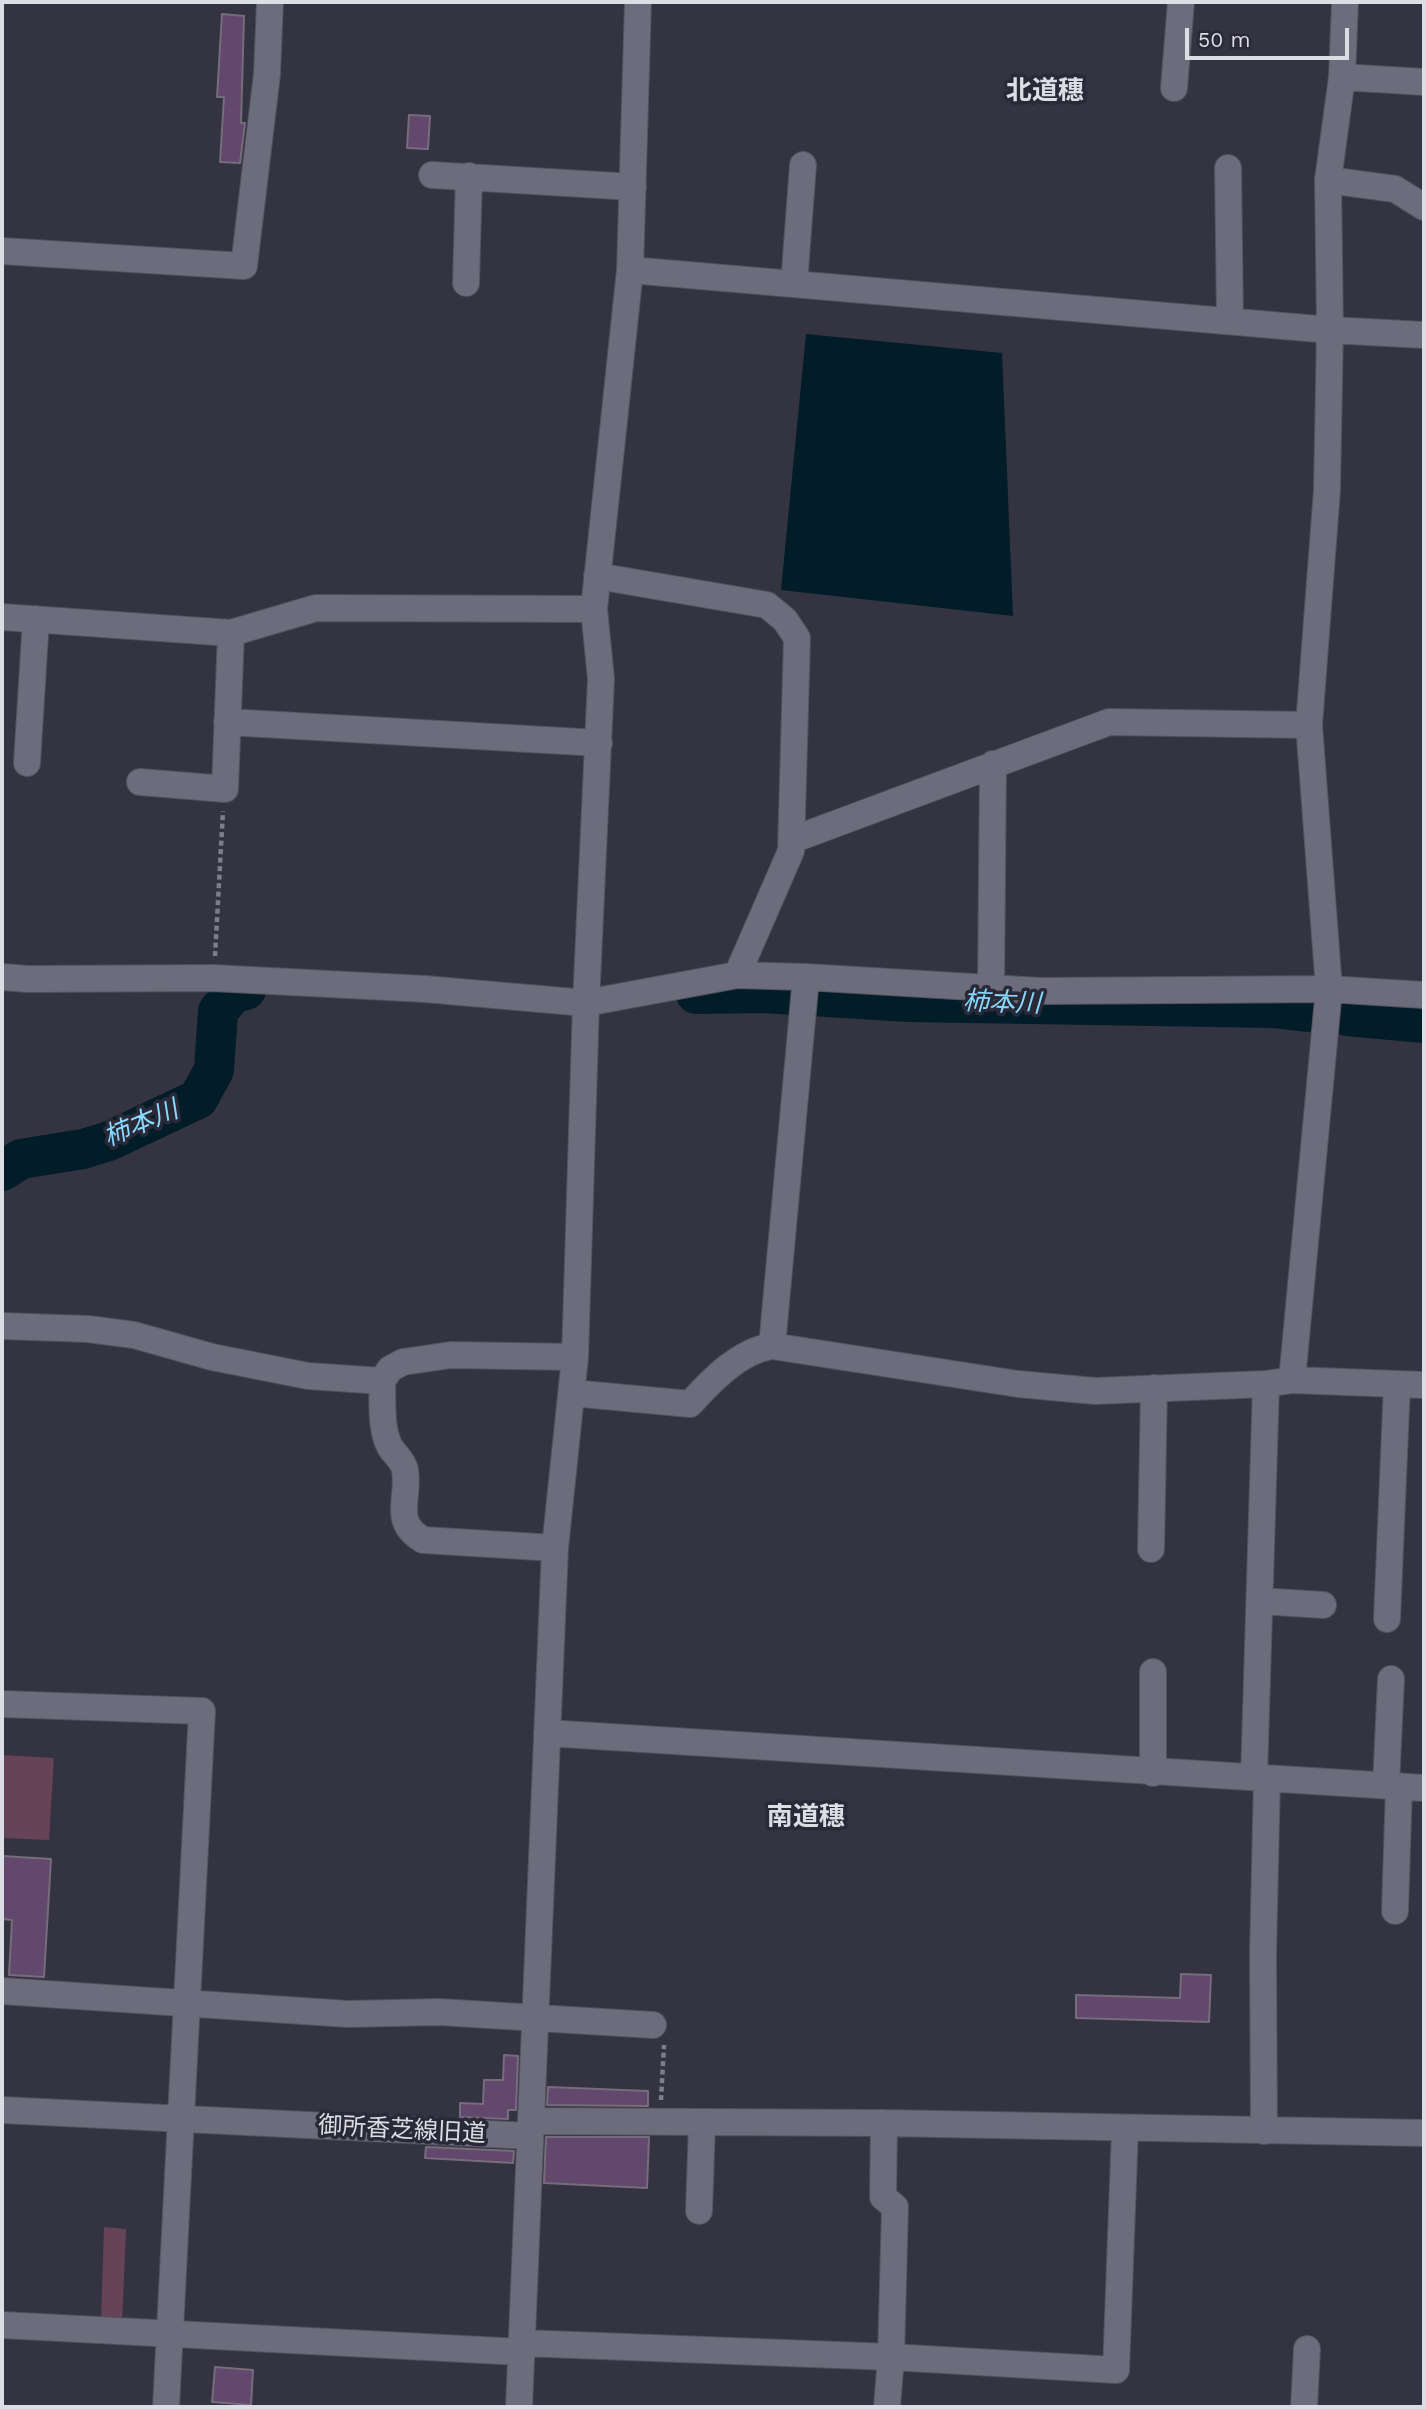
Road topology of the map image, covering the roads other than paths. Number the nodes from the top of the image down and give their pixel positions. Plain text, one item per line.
1 (270, 2) edge
2 (638, 2) edge
3 (1181, 2) edge
4 (1345, 2) edge
5 (1342, 77) junction
6 (1424, 82) edge
7 (1174, 88) dead end
8 (803, 165) dead end
9 (1228, 168) dead end
10 (432, 175) dead end
11 (469, 176) junction
12 (1328, 180) junction
13 (633, 187) junction
14 (1424, 207) edge
15 (2, 251) edge
16 (630, 270) junction
17 (466, 283) dead end
18 (794, 284) junction
19 (1230, 320) junction
20 (1330, 330) junction
21 (1424, 335) edge
22 (597, 576) junction
23 (594, 609) junction
24 (2, 617) edge
25 (36, 619) junction
26 (231, 633) junction
27 (228, 722) junction
28 (1310, 725) junction
29 (598, 743) junction
30 (27, 762) dead end
31 (993, 764) junction
32 (139, 782) dead end
33 (792, 840) junction
34 (737, 975) junction
35 (2, 977) edge
36 (991, 988) junction
37 (805, 989) junction
38 (1329, 989) junction
39 (1424, 995) edge
40 (586, 1003) junction
41 (2, 1326) edge
42 (772, 1346) junction
43 (575, 1357) junction
44 (382, 1381) junction
45 (1279, 1382) junction
46 (1397, 1384) junction
47 (1424, 1385) edge
48 (1154, 1388) junction
49 (572, 1393) junction
50 (555, 1548) junction
51 (1151, 1549) dead end
52 (1261, 1601) junction
53 (1323, 1605) dead end
54 (1387, 1619) dead end
55 (1153, 1672) dead end
56 (1391, 1679) dead end
57 (2, 1704) edge
58 (547, 1734) junction
59 (1153, 1773) junction
60 (1260, 1778) junction
61 (1403, 1786) edge
62 (1395, 1911) dead end
63 (2, 1991) edge
64 (186, 2003) junction
65 (535, 2018) junction
66 (653, 2025) road end
67 (2, 2110) edge
68 (180, 2119) junction
69 (702, 2123) junction
70 (884, 2123) junction
71 (531, 2128) junction
72 (1125, 2129) junction
73 (1264, 2131) junction
74 (1424, 2133) edge
75 (699, 2211) dead end
76 (2, 2325) edge
77 (170, 2334) junction
78 (521, 2348) junction
79 (1307, 2349) dead end
80 (891, 2357) junction
81 (166, 2407) edge
82 (519, 2407) edge
83 (887, 2407) edge
84 (1304, 2407) edge

1 - 15 street
2 - 13 street
3 - 7 street
4 - 5 street
5 - 6 street
5 - 12 street
8 - 18 street
9 - 19 street
10 - 11 street
11 - 13 street
11 - 17 street
12 - 14 street
12 - 20 street
13 - 16 street
16 - 18 street
16 - 22 street
18 - 19 street
19 - 20 street
20 - 21 street
20 - 28 street
22 - 23 street
22 - 33 street
23 - 26 street
23 - 29 street
24 - 25 street
25 - 26 street
25 - 30 street
26 - 27 street
27 - 29 street
27 - 32 street
28 - 31 street
28 - 38 street
29 - 40 street
31 - 33 street
31 - 36 street
33 - 34 street
34 - 37 street
34 - 40 street
35 - 40 street
36 - 37 street
36 - 38 street
37 - 42 street
38 - 39 street
38 - 45 street
40 - 43 street
41 - 44 street
42 - 48 street
42 - 49 street
43 - 44 street
43 - 49 street
44 - 50 street
45 - 46 street
45 - 48 street
45 - 52 street
46 - 47 street
46 - 54 street
48 - 51 street
49 - 50 street
50 - 58 street
52 - 53 street
52 - 60 street
55 - 59 street
56 - 61 street
57 - 64 street
58 - 59 street
58 - 65 street
59 - 60 street
60 - 61 street
60 - 73 street
61 - 62 street
63 - 64 street
64 - 65 street
64 - 68 street
65 - 66 street
65 - 71 street
67 - 68 street, 御所香芝線旧道
68 - 71 street, 御所香芝線旧道
68 - 77 street
69 - 70 street, 御所香芝線旧道
69 - 71 street, 御所香芝線旧道
69 - 75 street
70 - 72 street, 御所香芝線旧道
70 - 80 street
71 - 78 street
72 - 73 street, 御所香芝線旧道
72 - 80 street
73 - 74 street, 御所香芝線旧道
76 - 77 street
77 - 78 street
77 - 81 street
78 - 80 street
78 - 82 street
79 - 84 street
80 - 83 street

